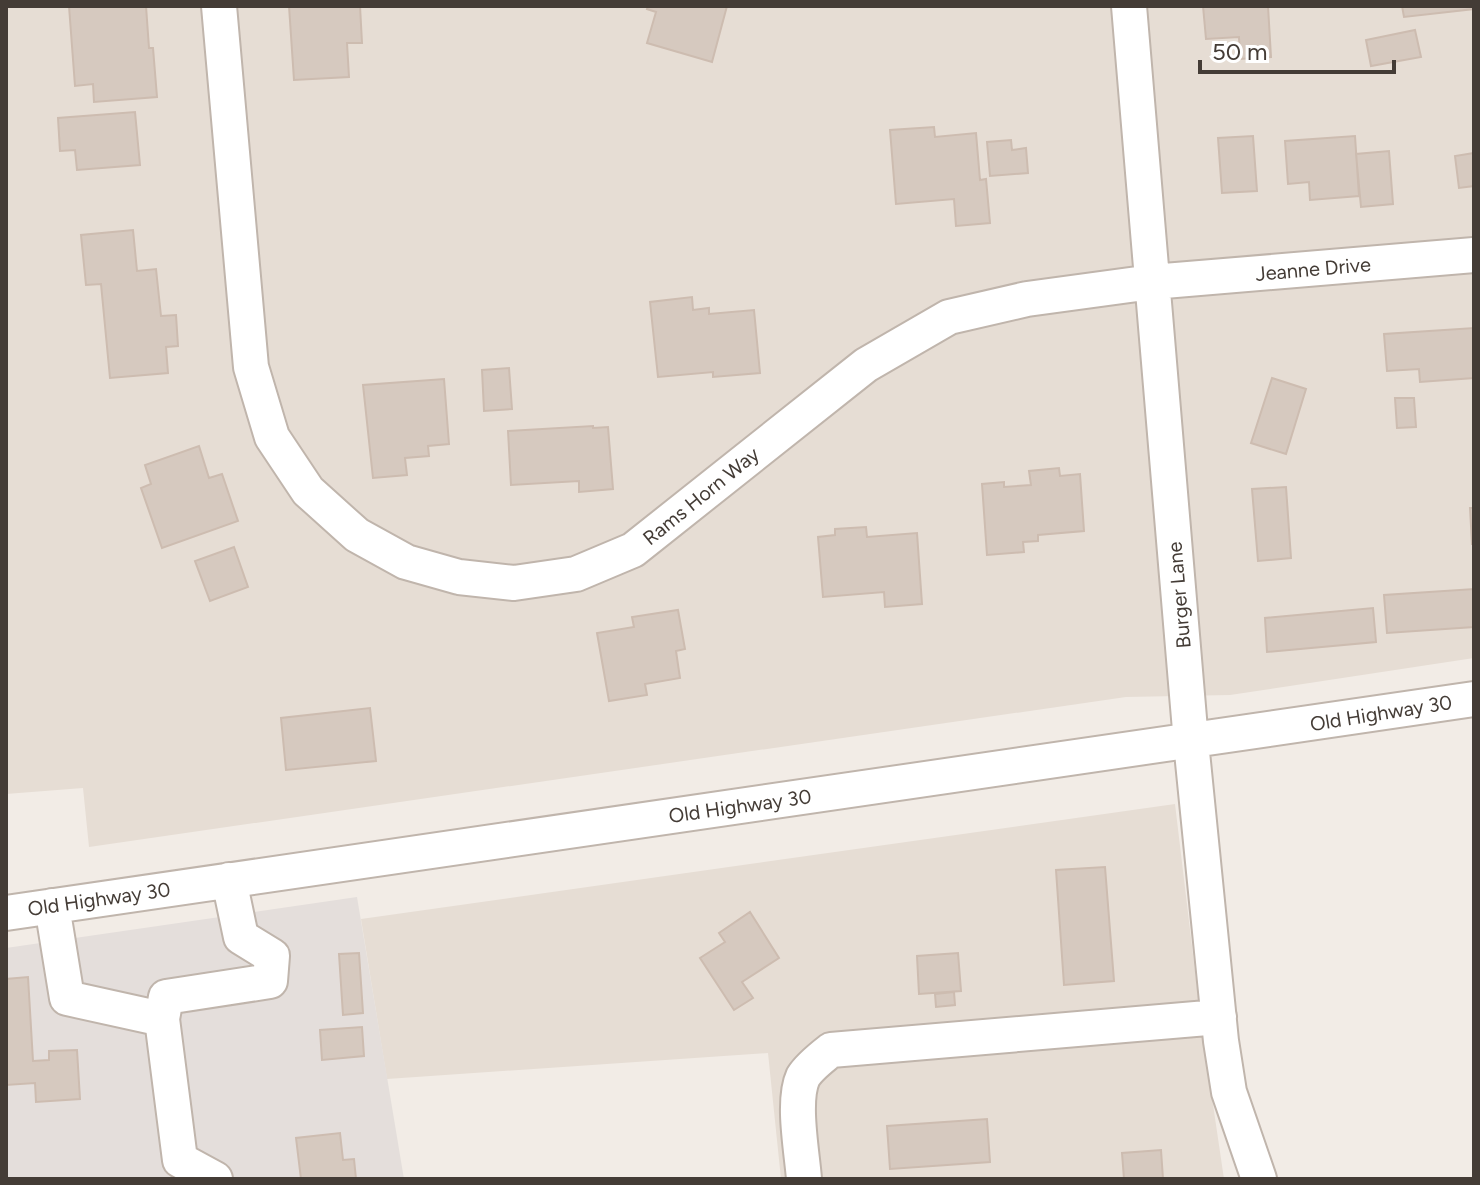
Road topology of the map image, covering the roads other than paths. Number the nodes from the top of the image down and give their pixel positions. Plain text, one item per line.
1 (219, 6) edge
2 (1129, 6) edge
3 (1474, 255) edge
4 (1152, 282) junction
5 (1474, 699) edge
6 (1191, 742) junction
7 (229, 880) junction
8 (52, 906) junction
9 (6, 913) edge
10 (1219, 1017) junction
11 (162, 1019) junction
12 (215, 1179) edge
13 (804, 1179) edge
14 (1259, 1179) edge

1 - 4 street, Rams Horn Way
2 - 4 street, Burger Lane
3 - 4 street, Jeanne Drive
4 - 6 street, Burger Lane
5 - 6 street, Old Highway 30
6 - 7 street, Old Highway 30
6 - 10 street, Burger Lane
7 - 8 street, Old Highway 30
7 - 11 street
8 - 9 street, Old Highway 30
8 - 11 street
10 - 13 street
10 - 14 street, Burger Lane
11 - 12 street

